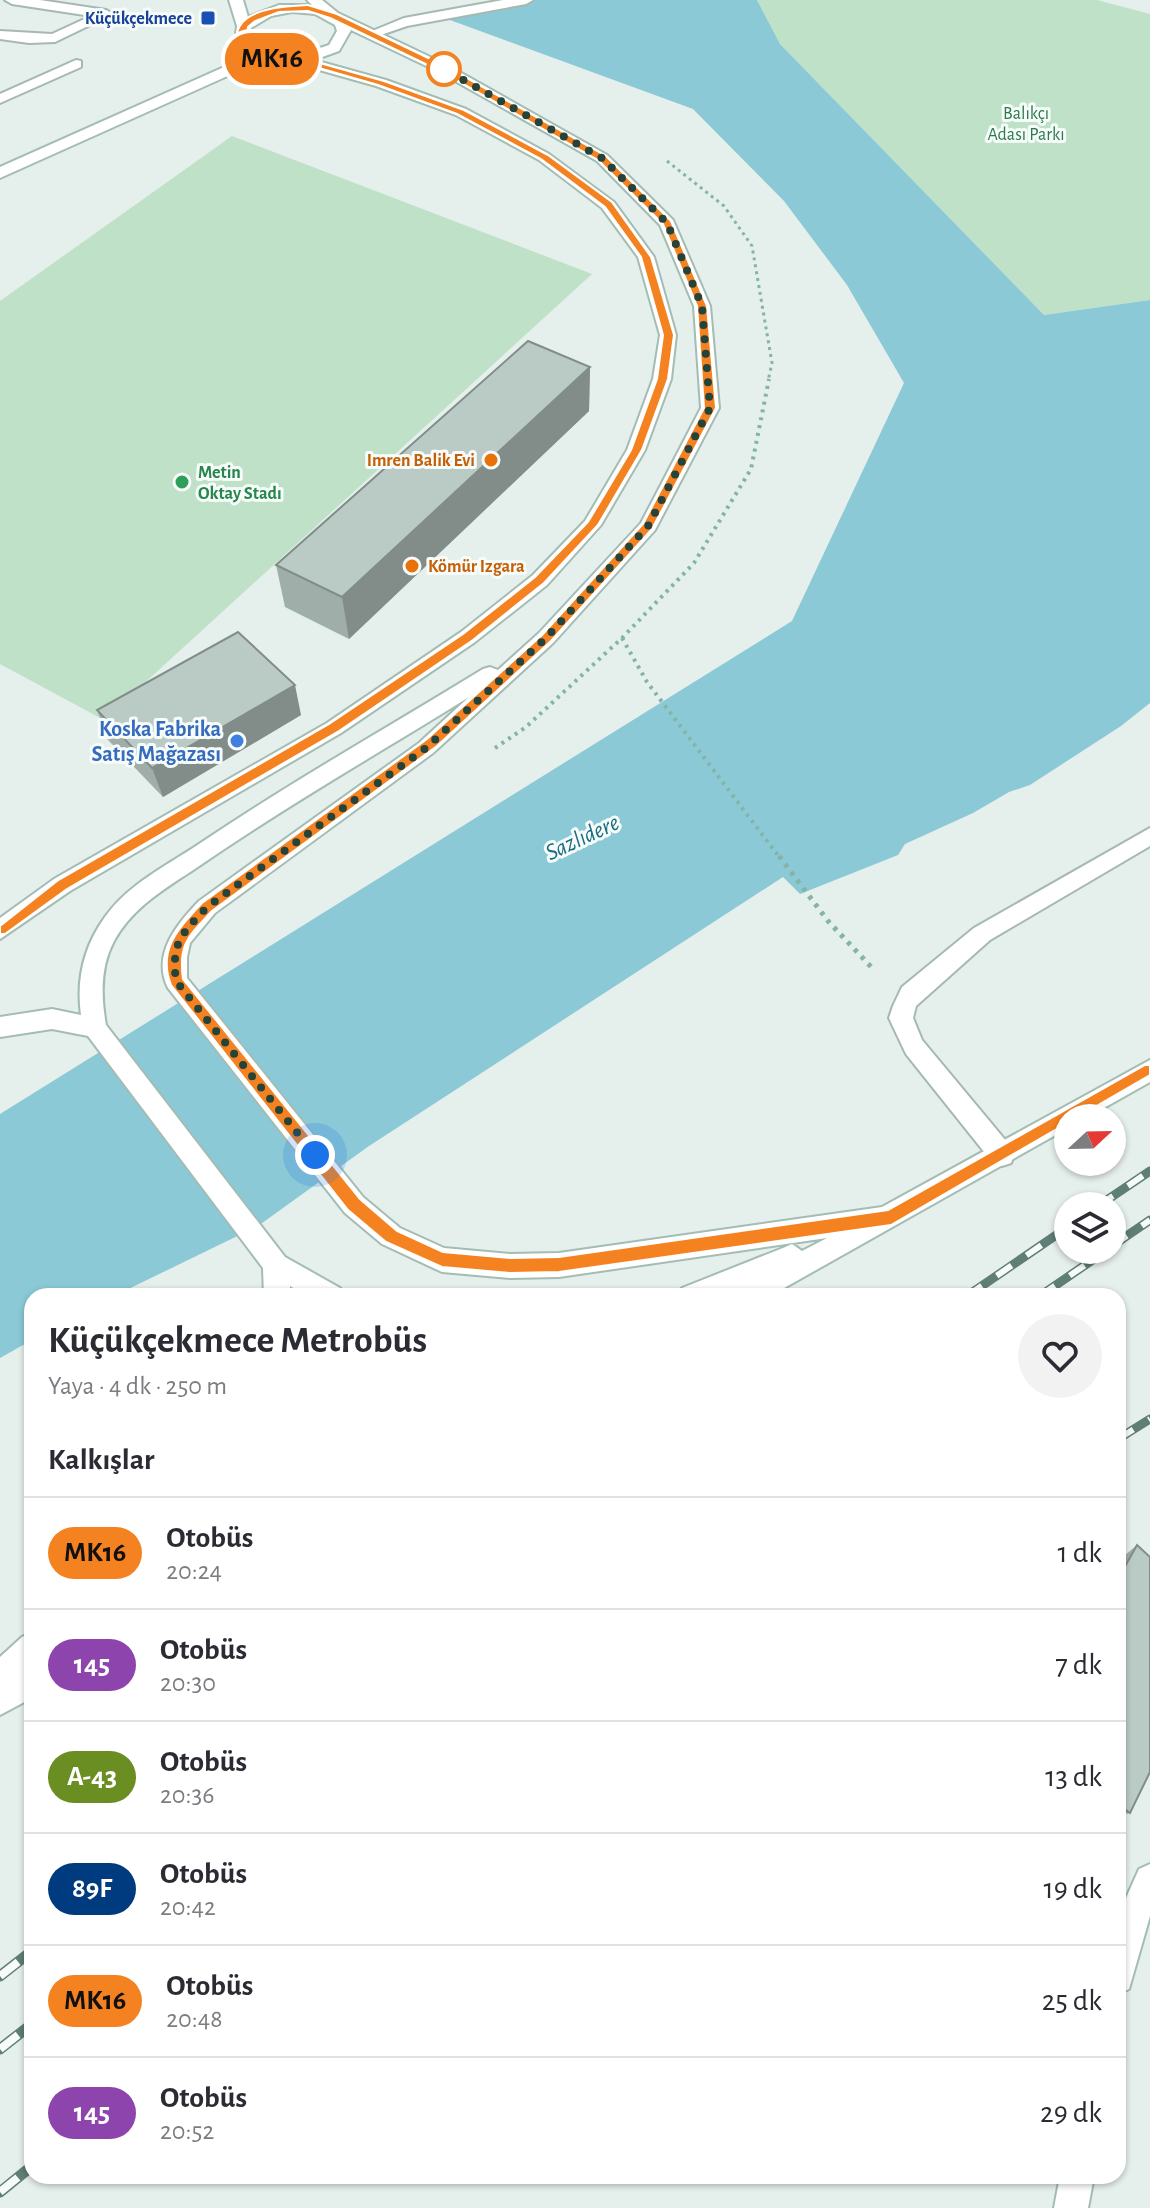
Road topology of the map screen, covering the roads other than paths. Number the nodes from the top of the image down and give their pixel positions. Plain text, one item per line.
1 (12, 0) edge
2 (236, 0) edge
3 (314, 0) edge
4 (526, 0) edge
5 (333, 16) junction
6 (244, 26) junction
7 (372, 34) junction
8 (0, 35) edge
9 (261, 56) junction
10 (299, 60) junction
11 (76, 64) dead end
12 (0, 99) edge
13 (0, 173) edge
14 (546, 638) junction
15 (1150, 836) edge
16 (6, 919) edge
17 (0, 1027) edge
18 (95, 1028) junction
19 (1150, 1070) edge
20 (1002, 1155) junction
21 (891, 1217) junction
22 (276, 1265) junction
23 (277, 1288) edge
24 (317, 1288) edge
25 (711, 1288) edge
26 (761, 1288) edge
27 (24, 1654) edge
28 (0, 1677) edge
29 (24, 1686) edge
30 (0, 1700) edge
31 (1150, 1880) edge
32 (1126, 1940) edge
33 (1076, 2184) edge
34 (1071, 2208) edge

1 - 8 main road
2 - 6 main road
3 - 5 main road
4 - 7 main road
5 - 6 main road
5 - 7 main road
5 - 10 main road
6 - 9 main road
7 - 14 main road
9 - 10 main road
9 - 13 main road
10 - 16 main road
11 - 12 main road
14 - 18 main road
14 - 21 main road
15 - 20 main road
17 - 18 main road
18 - 22 main road
19 - 20 main road
20 - 21 main road
21 - 25 main road
21 - 26 main road
22 - 23 main road
22 - 24 main road
27 - 28 main road
29 - 30 main road
31 - 32 main road
33 - 34 main road

